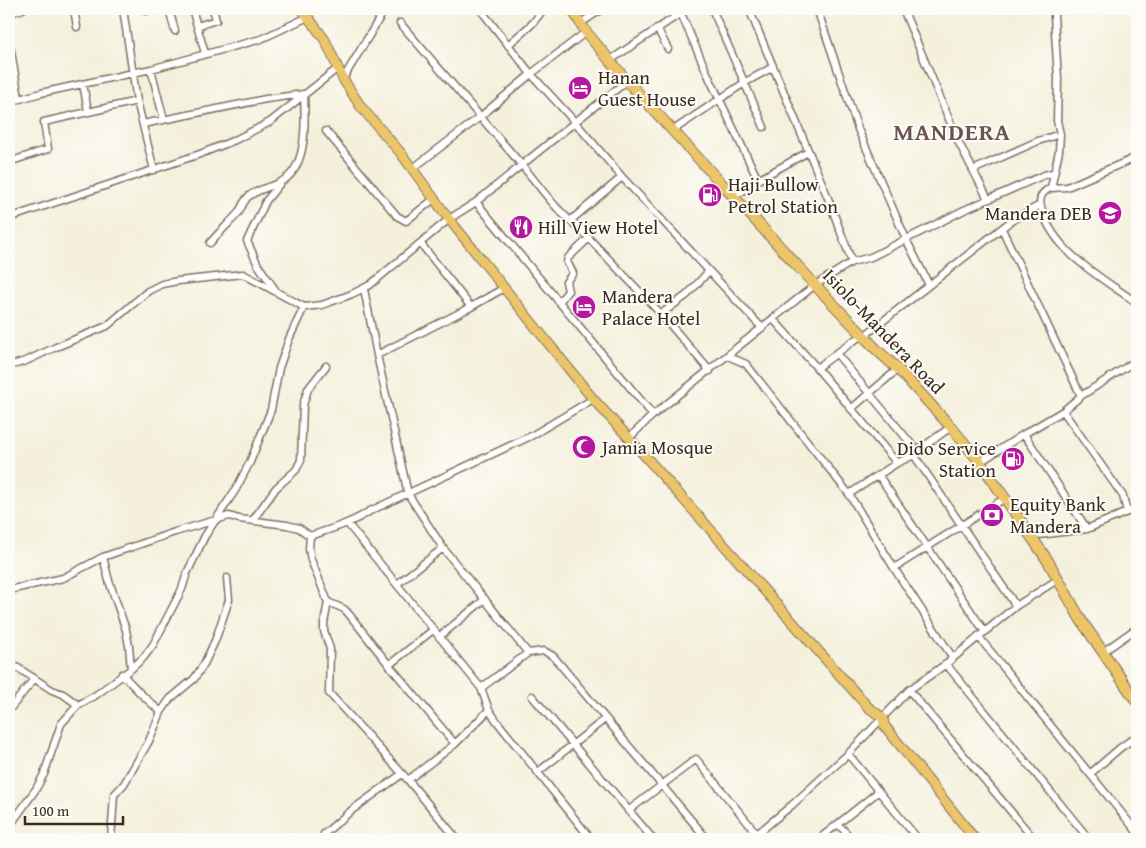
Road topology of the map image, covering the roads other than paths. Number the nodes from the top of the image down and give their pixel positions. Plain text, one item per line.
1 (23, 9) edge
2 (74, 9) edge
3 (122, 9) edge
4 (169, 9) edge
5 (192, 9) edge
6 (213, 9) edge
7 (302, 9) edge
8 (385, 9) edge
9 (480, 9) edge
10 (544, 9) edge
11 (572, 9) edge
12 (602, 9) edge
13 (712, 9) edge
14 (749, 9) edge
15 (817, 9) edge
16 (903, 9) edge
17 (1055, 9) edge
18 (683, 10) edge
19 (9, 13) edge
20 (308, 17) junction
21 (400, 23) dead end
22 (197, 26) junction
23 (77, 27) dead end
24 (584, 28) junction
25 (657, 28) junction
26 (175, 31) dead end
27 (9, 40) edge
28 (508, 45) junction
29 (668, 49) dead end
30 (205, 53) junction
31 (610, 61) junction
32 (773, 67) junction
33 (338, 68) junction
34 (151, 69) junction
35 (132, 73) junction
36 (531, 74) junction
37 (343, 79) junction
38 (627, 81) junction
39 (744, 83) junction
40 (83, 84) junction
41 (304, 94) junction
42 (19, 98) junction
43 (719, 99) junction
44 (137, 101) junction
45 (9, 102) edge
46 (88, 111) junction
47 (480, 117) junction
48 (164, 120) junction
49 (575, 122) junction
50 (143, 124) junction
51 (764, 127) dead end
52 (326, 131) dead end
53 (672, 131) junction
54 (1060, 134) junction
55 (808, 152) junction
56 (1137, 158) edge
57 (9, 162) edge
58 (522, 165) junction
59 (412, 169) junction
60 (154, 170) junction
61 (974, 170) junction
62 (1053, 173) junction
63 (622, 177) junction
64 (283, 180) junction
65 (758, 180) junction
66 (1051, 188) junction
67 (734, 197) junction
68 (434, 199) junction
69 (988, 199) junction
70 (476, 202) junction
71 (1040, 205) junction
72 (9, 218) edge
73 (449, 219) junction
74 (570, 221) junction
75 (1002, 229) junction
76 (589, 238) junction
77 (906, 239) junction
78 (210, 242) dead end
79 (421, 244) junction
80 (852, 262) junction
81 (709, 271) junction
82 (815, 285) junction
83 (929, 285) junction
84 (364, 288) junction
85 (504, 288) junction
86 (276, 292) junction
87 (560, 301) junction
88 (1137, 303) edge
89 (304, 307) junction
90 (471, 308) junction
91 (661, 314) junction
92 (772, 319) junction
93 (762, 328) junction
94 (864, 336) junction
95 (836, 353) junction
96 (377, 355) junction
97 (728, 356) junction
98 (1137, 360) edge
99 (9, 366) edge
100 (326, 366) dead end
101 (817, 368) junction
102 (898, 369) junction
103 (710, 371) junction
104 (870, 394) junction
105 (1081, 396) junction
106 (593, 399) junction
107 (851, 409) junction
108 (1063, 412) junction
109 (653, 415) junction
110 (951, 427) junction
111 (1024, 434) junction
112 (629, 438) junction
113 (916, 453) junction
114 (980, 462) junction
115 (897, 464) junction
116 (879, 476) junction
117 (408, 494) junction
118 (850, 494) junction
119 (1005, 498) junction
120 (1137, 510) edge
121 (1127, 512) junction
122 (217, 518) junction
123 (253, 520) junction
124 (347, 523) junction
125 (962, 526) junction
126 (1087, 529) junction
127 (310, 536) junction
128 (1030, 536) junction
129 (926, 546) junction
130 (443, 548) junction
131 (103, 558) junction
132 (894, 568) junction
133 (227, 578) dead end
134 (1057, 580) junction
135 (397, 584) junction
136 (9, 590) edge
137 (485, 599) junction
138 (328, 602) junction
139 (1016, 606) junction
140 (1137, 628) edge
141 (433, 630) junction
142 (985, 632) junction
143 (978, 636) junction
144 (439, 637) junction
145 (528, 652) junction
146 (1103, 652) junction
147 (953, 658) junction
148 (9, 664) edge
149 (946, 664) junction
150 (389, 665) junction
151 (130, 669) junction
152 (122, 674) junction
153 (34, 679) junction
154 (481, 688) junction
155 (909, 690) junction
156 (532, 696) dead end
157 (1137, 702) edge
158 (78, 705) junction
159 (9, 710) edge
160 (490, 710) junction
161 (161, 712) junction
162 (605, 718) junction
163 (883, 718) junction
164 (1137, 736) edge
165 (455, 744) junction
166 (572, 745) junction
167 (848, 754) junction
168 (538, 772) junction
169 (1090, 773) junction
170 (402, 774) junction
171 (408, 780) junction
172 (662, 784) junction
173 (879, 791) junction
174 (628, 811) junction
175 (838, 824) junction
176 (9, 827) edge
177 (1137, 832) edge
178 (324, 834) dead end
179 (757, 834) junction
180 (111, 839) edge
181 (457, 839) edge
182 (591, 839) edge
183 (652, 839) edge
184 (707, 839) edge
185 (751, 839) edge
186 (819, 839) edge
187 (852, 839) edge
188 (918, 839) edge
189 (975, 839) edge
190 (1034, 839) edge
191 (1089, 839) edge

1 - 19 street
2 - 23 street
3 - 35 street
4 - 26 street
5 - 22 street
6 - 22 street
7 - 20 main road
8 - 37 street
9 - 28 street
10 - 28 street
11 - 24 highway, Isiolo-Mandera Road
12 - 24 street
13 - 39 street
14 - 32 street
15 - 77 street
16 - 61 street
17 - 54 street
18 - 25 street
18 - 43 street
20 - 30 street
20 - 33 main road
21 - 47 street
22 - 30 street
24 - 31 highway, Isiolo-Mandera Road
24 - 36 street
25 - 29 street
25 - 31 street
27 - 42 street
28 - 36 street
30 - 34 street
31 - 38 highway, Isiolo-Mandera Road
32 - 39 street
32 - 55 street
33 - 37 main road
33 - 41 street
34 - 35 street
34 - 48 street
35 - 40 street
35 - 44 street
36 - 47 street
36 - 49 street
37 - 59 main road
38 - 49 street
38 - 53 highway, Isiolo-Mandera Road
39 - 43 street
39 - 51 street
40 - 42 street
40 - 46 street
41 - 48 street
41 - 60 street
41 - 64 street
42 - 45 street
43 - 53 street
43 - 65 street
44 - 46 street
44 - 50 street
46 - 57 street
47 - 58 street
47 - 59 street
48 - 50 street
49 - 58 street
49 - 63 street
50 - 60 street
52 - 68 street
53 - 67 highway, Isiolo-Mandera Road
54 - 61 street
54 - 62 street
55 - 65 street
55 - 80 street
56 - 66 street
58 - 70 street
58 - 74 street
59 - 68 main road
60 - 72 street
61 - 69 street
62 - 66 street
62 - 69 street
63 - 74 street
63 - 81 street
64 - 78 street
64 - 86 street
65 - 67 street
66 - 71 street
67 - 82 highway, Isiolo-Mandera Road
68 - 73 main road
69 - 77 street
70 - 73 street
70 - 87 street
71 - 75 street
71 - 88 street
73 - 79 street
73 - 85 main road
74 - 76 street
75 - 83 street
75 - 105 street
76 - 87 street
76 - 91 street
77 - 80 street
77 - 83 street
79 - 84 street
79 - 90 street
80 - 82 street
81 - 91 street
81 - 93 street
82 - 92 street
82 - 94 highway, Isiolo-Mandera Road
83 - 94 street
84 - 89 street
84 - 96 street
85 - 90 street
85 - 106 main road
86 - 89 street
86 - 99 street
87 - 109 street
89 - 122 street
90 - 96 street
91 - 103 street
92 - 93 street
92 - 101 street
93 - 97 street
94 - 95 street
94 - 102 highway, Isiolo-Mandera Road
95 - 101 street
95 - 104 street
96 - 117 street
97 - 103 street
97 - 118 street
98 - 105 street
100 - 123 street
101 - 107 street
102 - 104 street
102 - 110 highway, Isiolo-Mandera Road
103 - 109 street
104 - 107 street
104 - 113 street
105 - 108 street
106 - 112 main road
106 - 117 street
107 - 115 street
108 - 111 street
108 - 121 street
109 - 112 street
110 - 113 street
110 - 114 highway, Isiolo-Mandera Road
111 - 114 street
111 - 126 street
112 - 163 main road
113 - 115 street
113 - 125 street
114 - 119 highway, Isiolo-Mandera Road
115 - 116 street
116 - 118 street
116 - 129 street
117 - 124 street
117 - 130 street
118 - 132 street
119 - 125 street
119 - 128 highway, Isiolo-Mandera Road
120 - 121 street
121 - 126 street
122 - 123 street
122 - 131 street
122 - 151 street
123 - 127 street
124 - 127 street
124 - 135 street
125 - 129 street
125 - 139 street
126 - 128 street
127 - 138 street
128 - 134 highway, Isiolo-Mandera Road
129 - 132 street
129 - 142 street
130 - 135 street
130 - 137 street
131 - 136 street
131 - 151 street
132 - 147 street
133 - 161 street
134 - 139 street
134 - 146 highway, Isiolo-Mandera Road
135 - 141 street
137 - 144 street
137 - 145 street
138 - 150 street
138 - 170 street
139 - 142 street
140 - 146 street
141 - 144 street
141 - 150 street
142 - 143 street
143 - 147 street
143 - 169 street
144 - 154 street
145 - 154 street
145 - 162 street
146 - 157 highway, Isiolo-Mandera Road
147 - 149 street
148 - 153 street
149 - 155 street
149 - 191 street
150 - 165 street
151 - 152 street
152 - 158 street
152 - 161 street
153 - 158 street
153 - 159 street
154 - 160 street
155 - 163 street
155 - 190 street
156 - 166 street
158 - 176 street
160 - 165 street
160 - 168 street
161 - 180 street
162 - 166 street
162 - 172 street
163 - 167 street
163 - 189 main road
164 - 169 street
165 - 171 street
166 - 168 street
166 - 174 street
167 - 173 street
167 - 179 street
168 - 182 street
169 - 177 street
170 - 171 street
170 - 178 street
171 - 181 street
172 - 174 street
172 - 179 street
172 - 184 street
173 - 175 street
173 - 188 street
174 - 183 street
175 - 186 street
175 - 187 street
179 - 185 street

